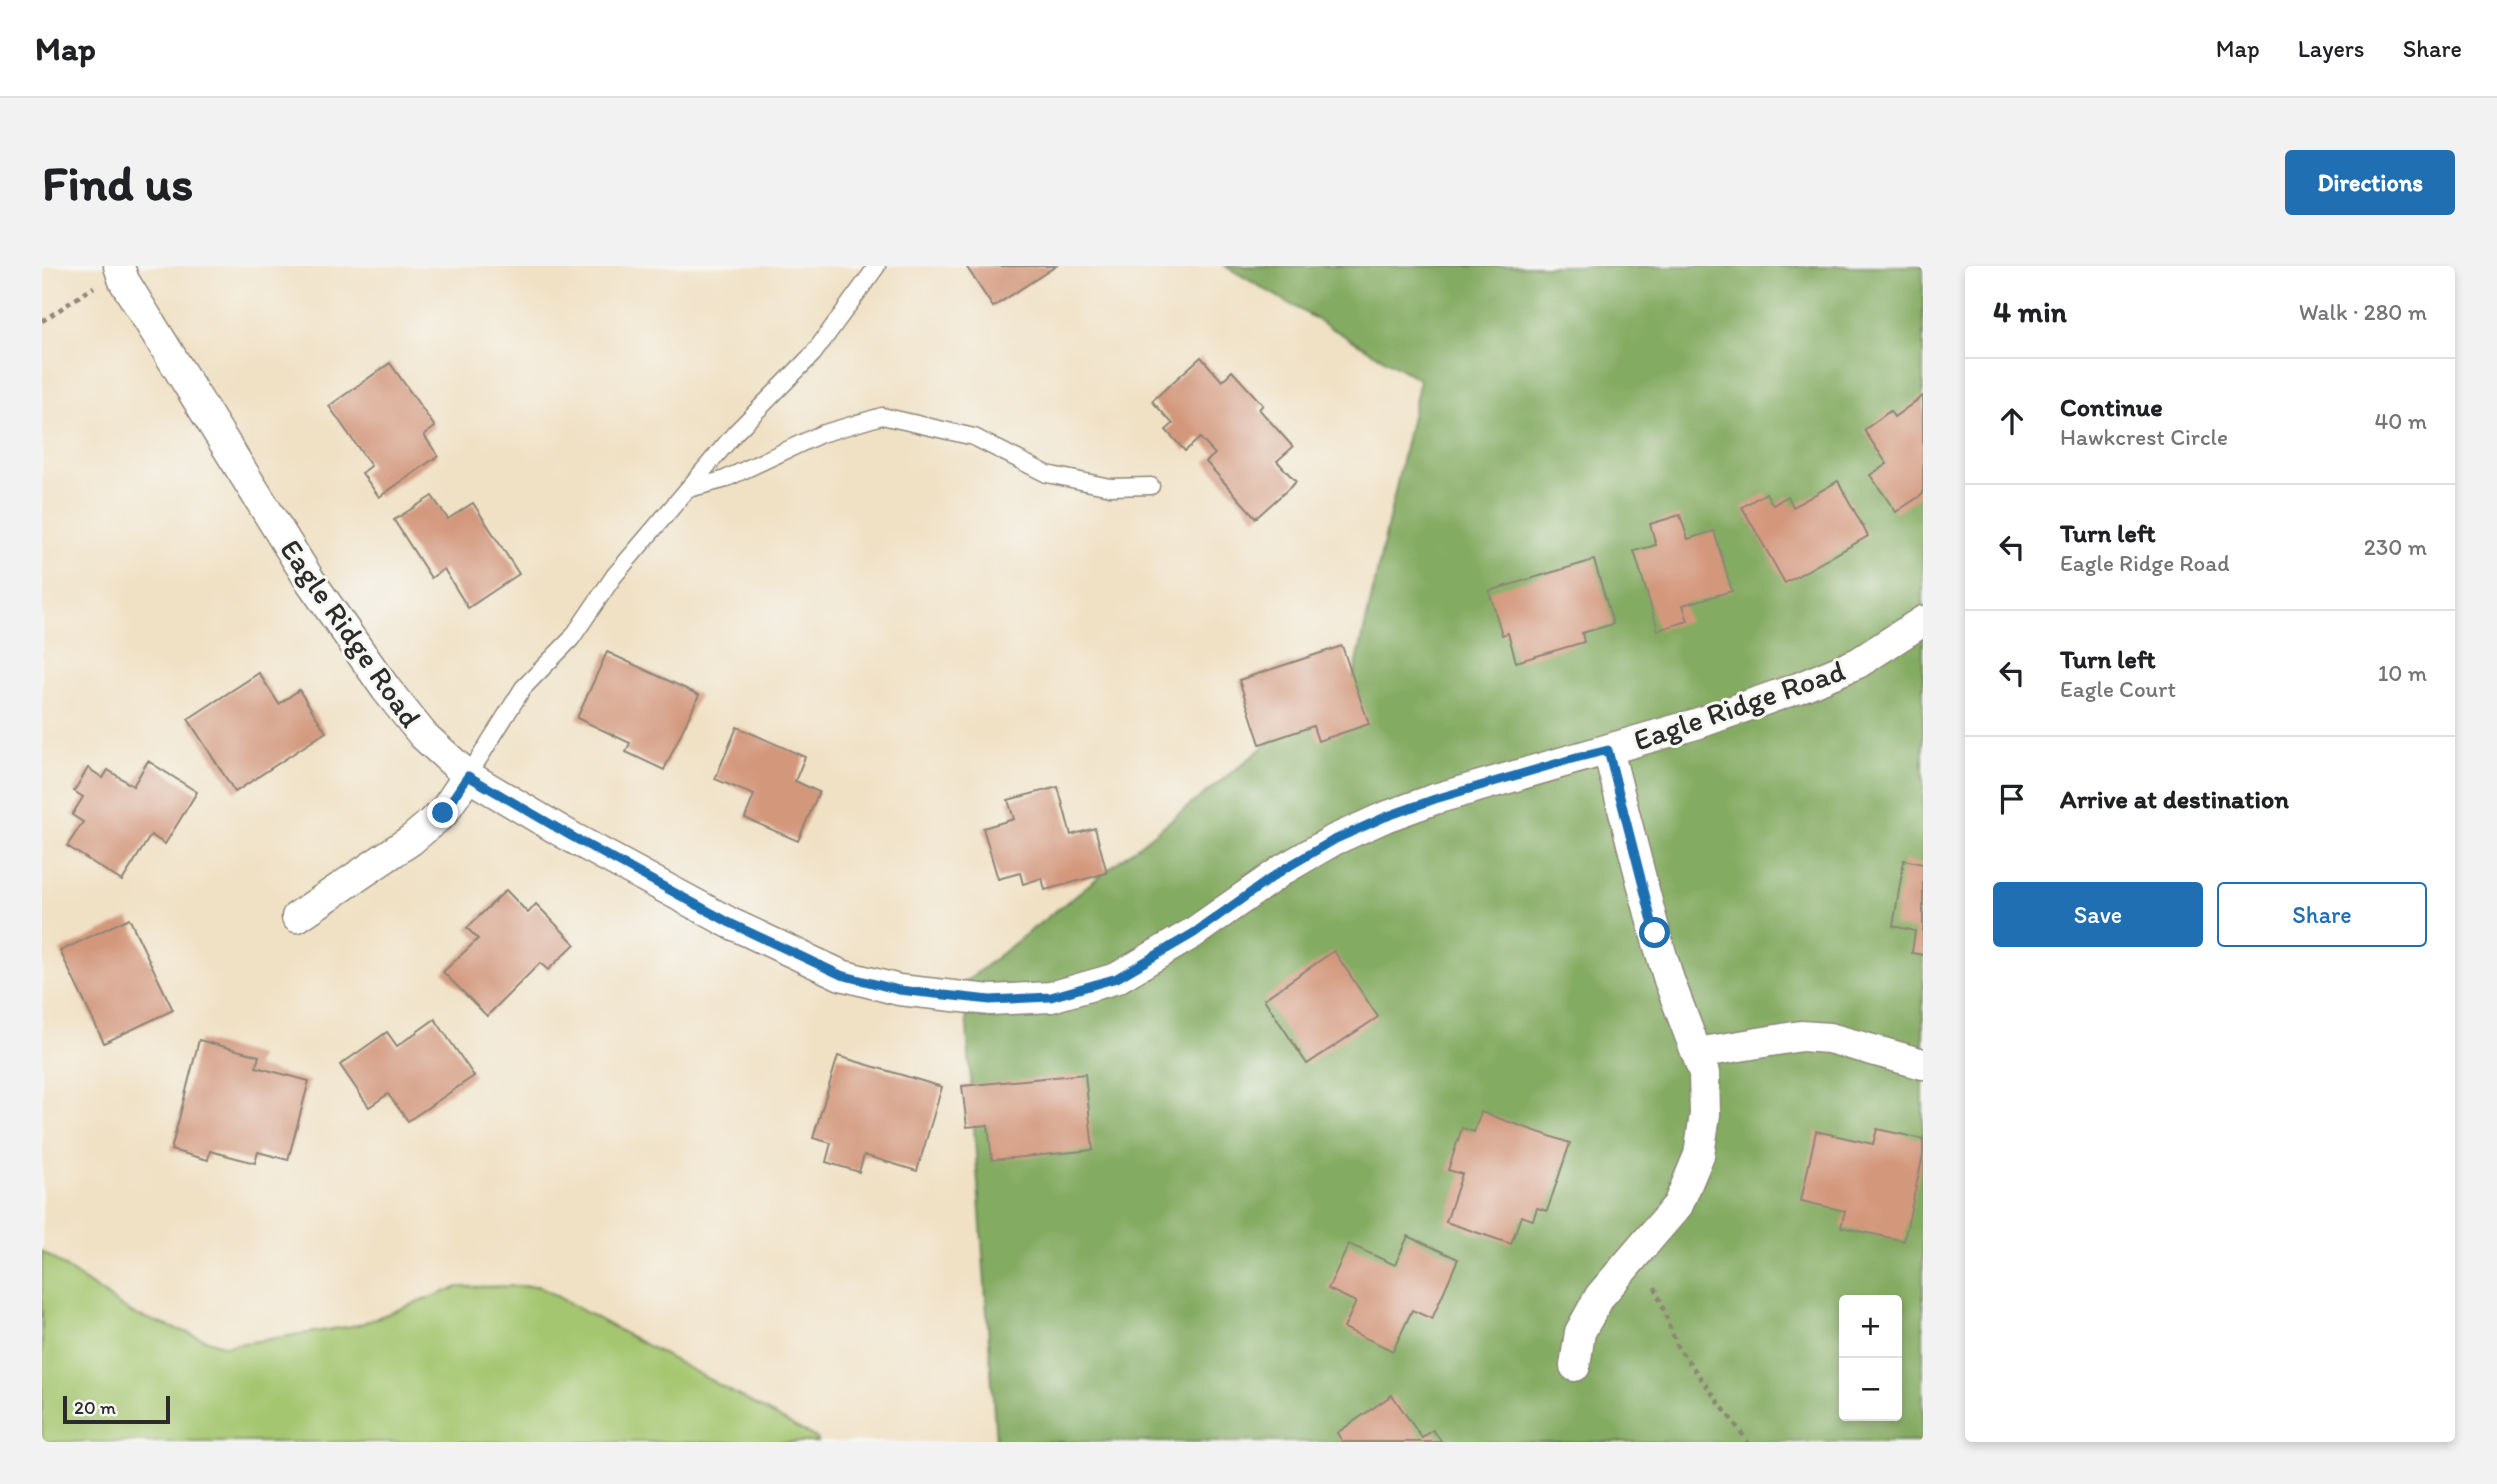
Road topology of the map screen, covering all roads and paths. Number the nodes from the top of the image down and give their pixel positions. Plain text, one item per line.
1 (877, 266) edge
2 (119, 268) edge
3 (42, 321) edge
4 (1151, 486) dead end
5 (688, 489) junction
6 (1923, 621) edge
7 (1608, 750) junction
8 (468, 776) junction
9 (297, 917) dead end
10 (1697, 1053) junction
11 (1923, 1064) edge
12 (1656, 1287) dead end
13 (1575, 1366) dead end
14 (1748, 1442) edge

1 - 5 lane
2 - 3 path
2 - 8 street, Eagle Ridge Road
4 - 5 lane
5 - 8 lane
6 - 7 street, Eagle Ridge Road
7 - 8 street, Eagle Ridge Road
7 - 10 street
8 - 9 street
10 - 11 street
10 - 13 street
12 - 14 path

